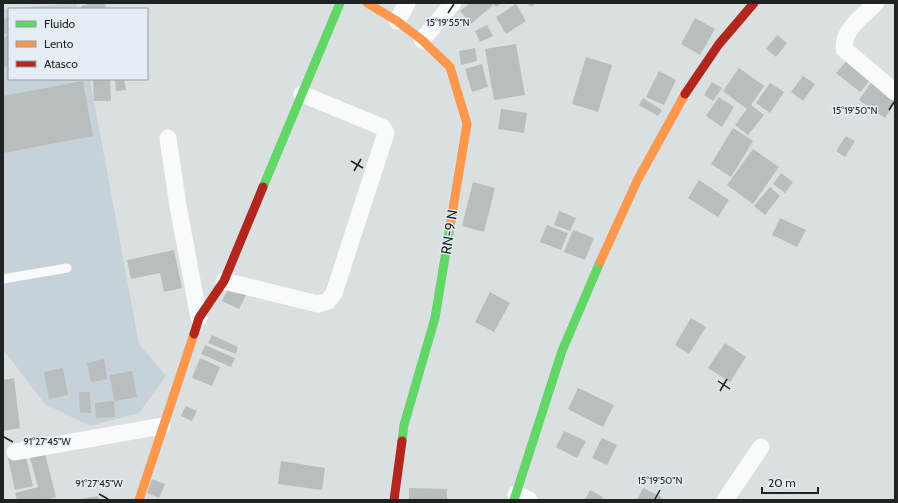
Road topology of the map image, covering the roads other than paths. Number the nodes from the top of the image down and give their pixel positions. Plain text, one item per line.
1 (340, 3) edge
2 (367, 3) edge
3 (407, 3) edge
4 (453, 3) edge
5 (754, 3) edge
6 (876, 3) edge
7 (397, 21) junction
8 (422, 40) junction
9 (895, 92) edge
10 (302, 94) junction
11 (168, 138) dead end
12 (67, 268) dead end
13 (3, 279) edge
14 (224, 281) junction
15 (199, 318) junction
16 (162, 426) junction
17 (761, 446) dead end
18 (15, 452) dead end
19 (520, 498) edge
20 (139, 500) edge
21 (394, 500) edge
22 (725, 500) edge

1 - 10 street
2 - 7 street, RN-9 N
3 - 7 street
4 - 8 street
5 - 19 street
6 - 9 street
7 - 8 street, RN-9 N
8 - 21 street, RN-9 N
10 - 14 street
10 - 14 street
11 - 15 street
12 - 13 lane
14 - 15 street
15 - 16 street
16 - 18 street
16 - 20 street
17 - 22 street

